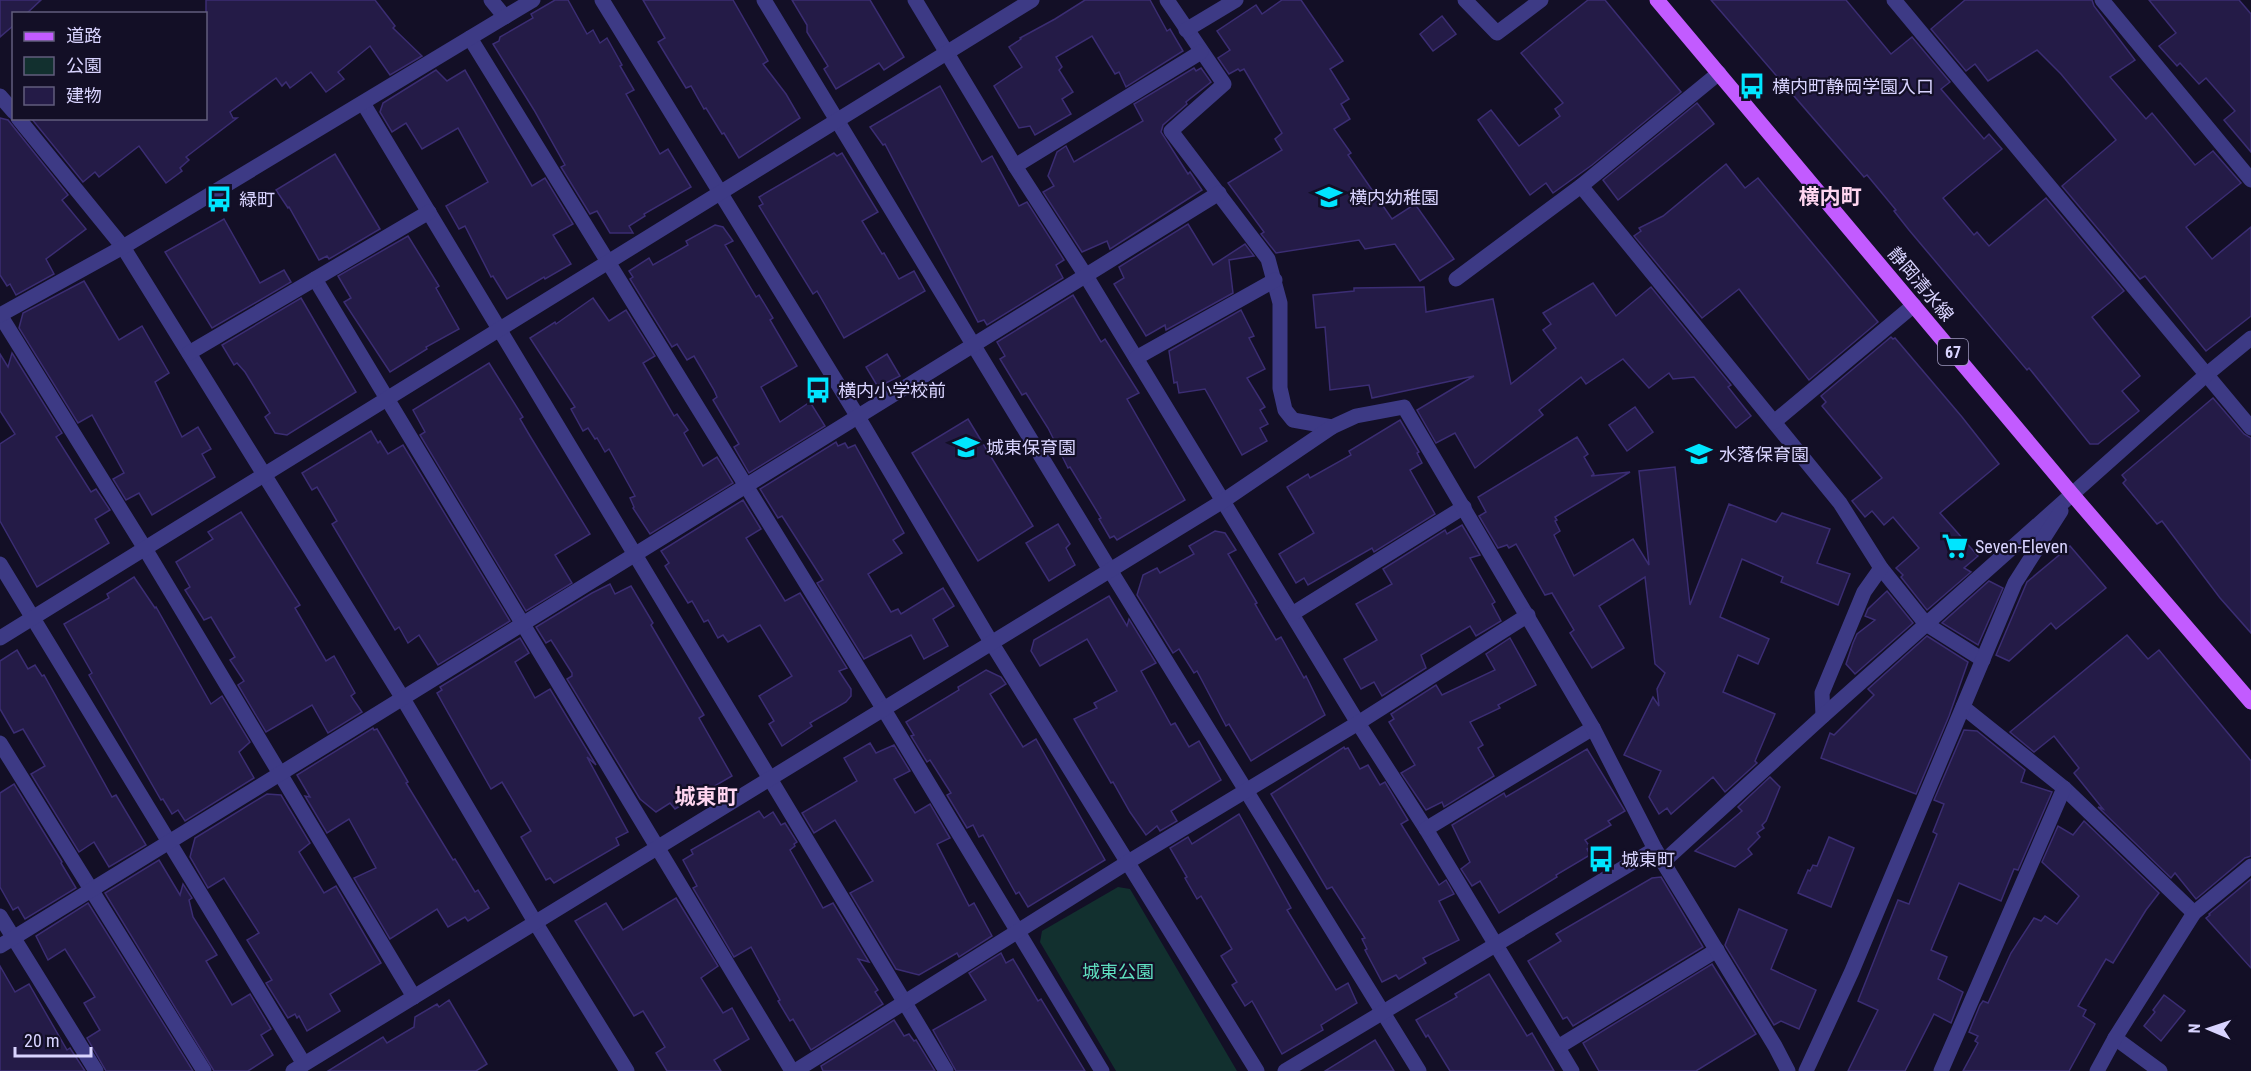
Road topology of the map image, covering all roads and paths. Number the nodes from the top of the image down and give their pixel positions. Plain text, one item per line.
1 (491, 0) edge
2 (533, 0) edge
3 (602, 0) edge
4 (764, 0) edge
5 (915, 0) edge
6 (1032, 0) edge
7 (1167, 0) edge
8 (1236, 0) edge
9 (1465, 0) edge
10 (1540, 0) edge
11 (1657, 0) edge
12 (1894, 0) edge
13 (2102, 0) edge
14 (505, 17) junction
15 (1186, 30) junction
16 (470, 38) junction
17 (1201, 52) junction
18 (947, 53) junction
19 (1719, 73) junction
20 (0, 96) edge
21 (363, 103) junction
22 (12, 110) edge
23 (20, 120) edge
24 (837, 120) junction
25 (1015, 166) junction
26 (2251, 180) edge
27 (1581, 186) junction
28 (721, 193) junction
29 (1220, 193) junction
30 (429, 212) junction
31 (123, 247) junction
32 (608, 261) junction
33 (1086, 276) junction
34 (315, 279) junction
35 (1456, 279) dead end
36 (1275, 280) junction
37 (1914, 305) junction
38 (0, 315) edge
39 (499, 328) junction
40 (2251, 338) edge
41 (974, 345) junction
42 (189, 353) junction
43 (1136, 358) junction
44 (2206, 375) junction
45 (387, 399) junction
46 (858, 417) junction
47 (1774, 422) junction
48 (1332, 427) junction
49 (2251, 428) edge
50 (264, 473) junction
51 (747, 487) junction
52 (2072, 494) junction
53 (1223, 501) junction
54 (1464, 507) junction
55 (144, 548) junction
56 (636, 556) junction
57 (0, 564) edge
58 (1881, 568) junction
59 (1110, 570) junction
60 (1292, 614) junction
61 (1528, 615) junction
62 (33, 618) junction
63 (523, 624) junction
64 (1926, 624) junction
65 (0, 638) edge
66 (991, 642) junction
67 (1983, 660) junction
68 (402, 697) junction
69 (2251, 702) edge
70 (1963, 707) junction
71 (883, 708) junction
72 (1823, 716) junction
73 (1358, 723) junction
74 (1593, 728) junction
75 (0, 743) edge
76 (280, 773) junction
77 (769, 778) junction
78 (2064, 788) junction
79 (1246, 790) junction
80 (1426, 829) junction
81 (169, 842) junction
82 (657, 847) junction
83 (1659, 856) junction
84 (1128, 862) junction
85 (2251, 866) edge
86 (91, 890) junction
87 (2194, 913) junction
88 (0, 916) edge
89 (535, 922) junction
90 (1018, 931) junction
91 (7, 942) edge
92 (1496, 944) junction
93 (1717, 950) junction
94 (414, 997) junction
95 (904, 1002) junction
96 (1383, 1012) junction
97 (2115, 1038) junction
98 (1558, 1047) junction
99 (298, 1068) edge
100 (96, 1071) edge
101 (204, 1071) edge
102 (627, 1071) edge
103 (793, 1071) edge
104 (946, 1071) edge
105 (1102, 1071) edge
106 (1257, 1071) edge
107 (1285, 1071) edge
108 (1419, 1071) edge
109 (1572, 1071) edge
110 (1788, 1071) edge
111 (1806, 1071) edge
112 (1941, 1071) edge
113 (2097, 1071) edge
114 (2160, 1071) edge

1 - 14 street
2 - 14 street
3 - 28 street
4 - 24 street
5 - 18 street
6 - 18 street
7 - 15 street
8 - 15 street
9 - 10 street
11 - 19 main road, 静岡清水線 / 67
12 - 44 street
13 - 26 street
14 - 16 street
15 - 17 street
16 - 21 street
16 - 32 street
17 - 25 street
17 - 29 street
18 - 24 street
18 - 25 street
19 - 27 street
19 - 37 main road, 静岡清水線 / 67
20 - 22 street
21 - 30 street
21 - 31 street
23 - 31 street
24 - 28 street
24 - 41 street
25 - 33 street
27 - 35 street
27 - 47 street
28 - 32 street
28 - 46 street
29 - 33 street
29 - 36 street
30 - 34 street
30 - 39 street
31 - 38 street
31 - 42 street
32 - 39 street
32 - 51 street
33 - 41 street
33 - 43 street
34 - 42 street
34 - 45 street
36 - 43 street
36 - 48 street
37 - 47 street
37 - 52 main road, 静岡清水線 / 67
38 - 55 street
39 - 45 street
39 - 56 street
40 - 44 street
41 - 46 street
41 - 59 street
42 - 50 street
43 - 53 street
44 - 49 street
44 - 52 street
45 - 50 street
45 - 63 street
46 - 51 street
46 - 66 street
47 - 58 street
48 - 53 street
48 - 54 street
50 - 55 street
50 - 68 street
51 - 56 street
51 - 71 street
52 - 64 street
52 - 67 street
52 - 69 main road, 静岡清水線 / 67
53 - 59 street
53 - 60 street
54 - 60 street
54 - 61 street
55 - 62 street
55 - 76 street
56 - 63 street
56 - 77 street
57 - 62 street
58 - 64 street
58 - 72 street
59 - 66 street
59 - 79 street
60 - 73 street
61 - 73 street
61 - 74 street
62 - 65 street
62 - 81 street
63 - 68 street
63 - 82 street
64 - 67 street
64 - 72 street
66 - 71 street
66 - 84 street
67 - 70 street
68 - 76 street
68 - 89 street
70 - 78 street
70 - 111 street
71 - 77 street
71 - 90 street
72 - 83 street
73 - 79 street
73 - 80 street
74 - 80 street
74 - 83 street
75 - 86 street
76 - 81 street
76 - 94 street
77 - 82 street
77 - 95 street
78 - 87 street
78 - 112 street
79 - 84 street
79 - 96 street
80 - 92 street
81 - 86 street
81 - 99 street
82 - 89 street
82 - 103 street
83 - 92 street
83 - 93 street
84 - 90 street
84 - 106 street
85 - 87 street
86 - 91 street
86 - 101 street
87 - 97 street
88 - 91 street
89 - 94 street
89 - 102 street
90 - 95 street
90 - 105 street
91 - 100 street
92 - 96 street
92 - 98 street
93 - 98 street
93 - 110 street
94 - 99 street
95 - 103 street
95 - 104 street
96 - 107 street
96 - 108 street
97 - 113 street
97 - 114 street
98 - 109 street

